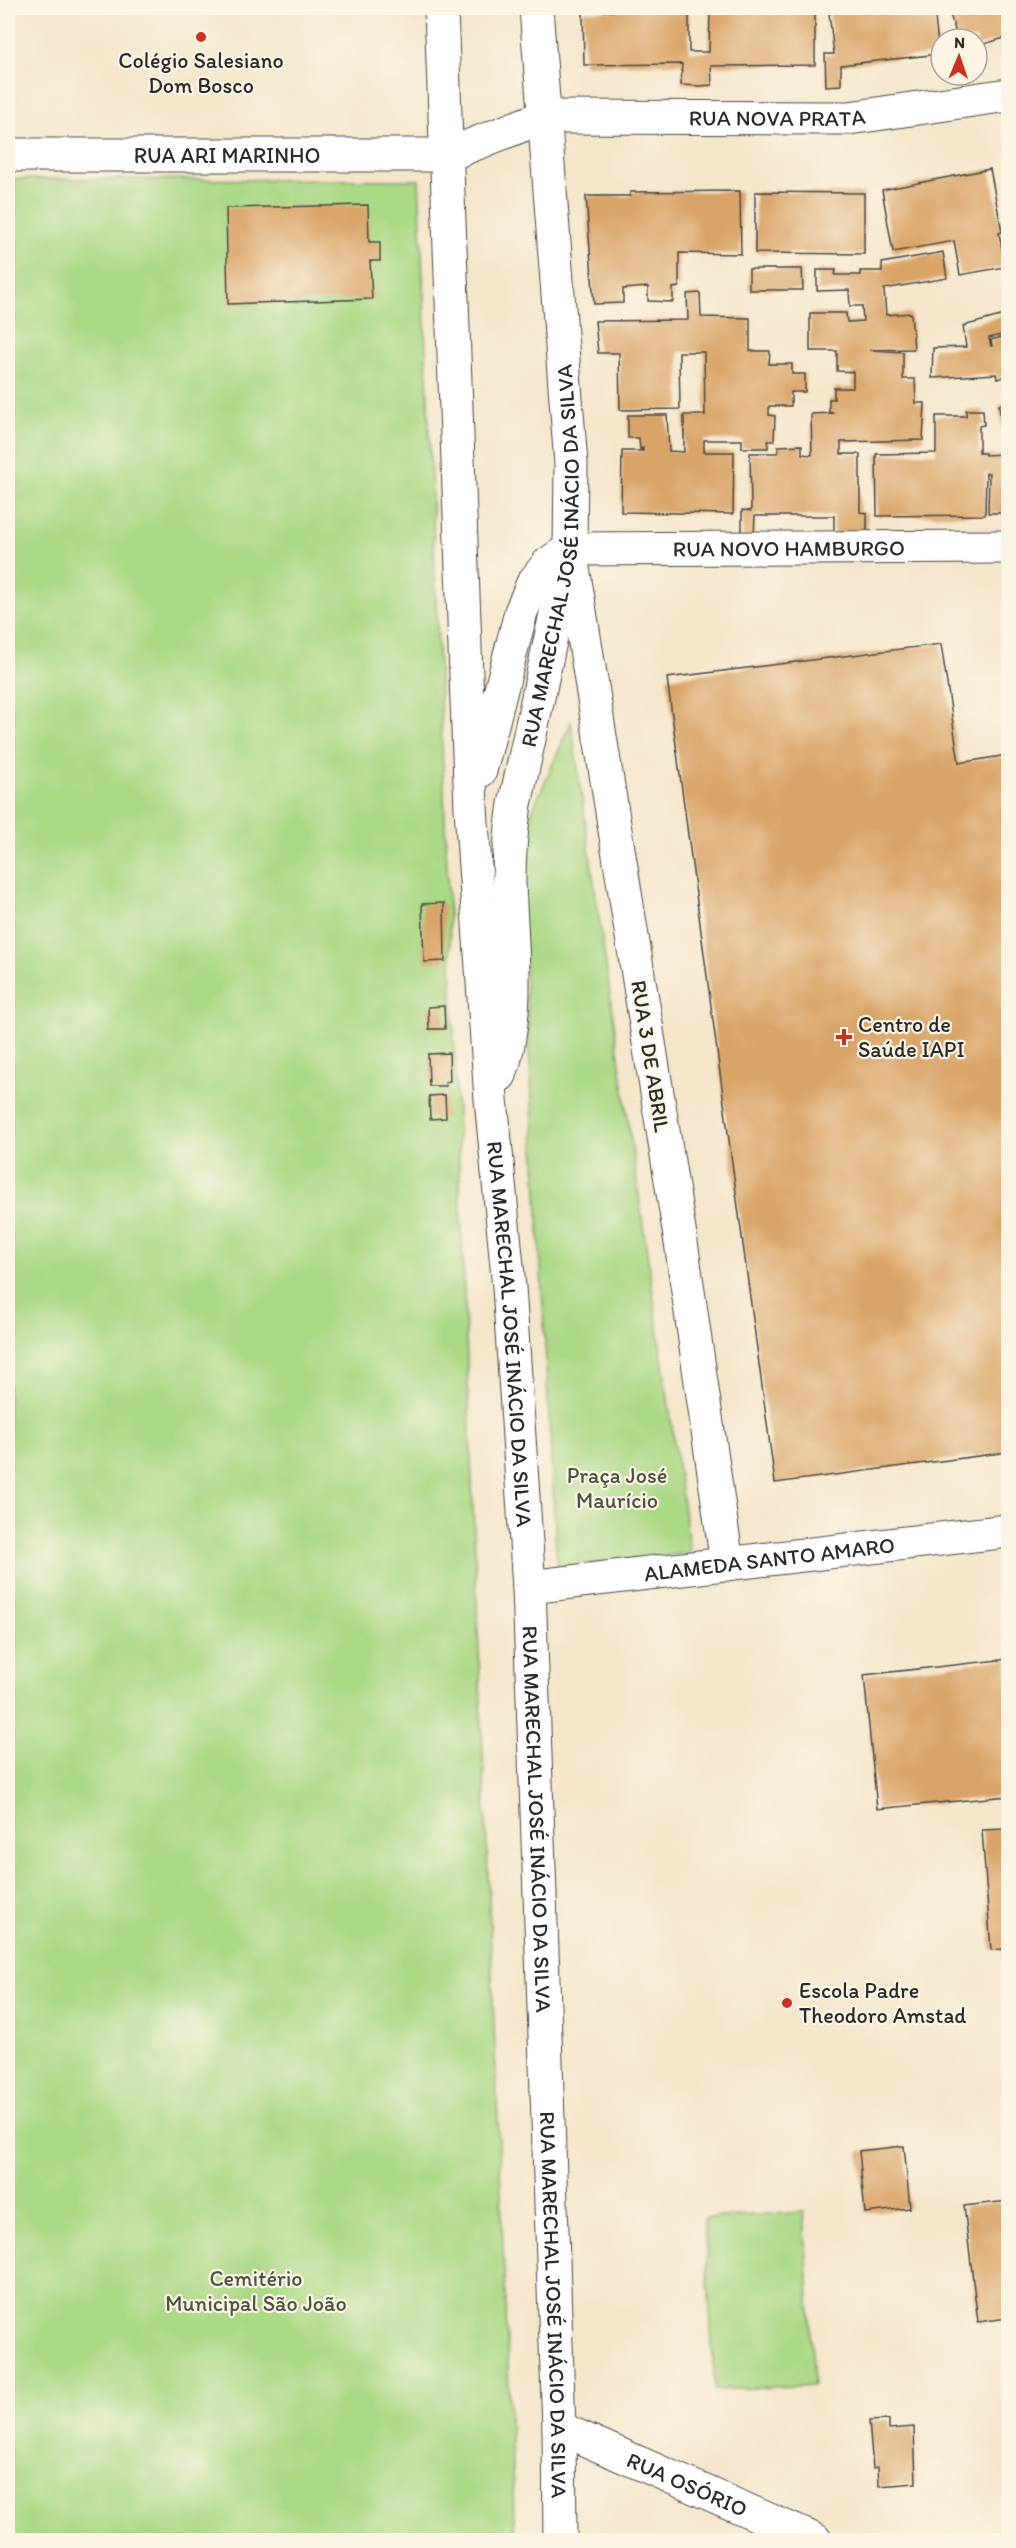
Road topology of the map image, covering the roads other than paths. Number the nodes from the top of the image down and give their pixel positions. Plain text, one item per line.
1 (441, 8) edge
2 (536, 8) edge
3 (1008, 95) edge
4 (543, 117) junction
5 (8, 154) edge
6 (447, 154) junction
7 (1008, 546) edge
8 (570, 549) junction
9 (471, 808) junction
10 (491, 1099) junction
11 (1008, 1530) edge
12 (727, 1563) junction
13 (529, 1587) junction
14 (559, 2428) junction
15 (560, 2541) edge
16 (815, 2541) edge

1 - 6 main road, RUA MARECHAL JOSÉ INÁCIO DA SILVA
2 - 4 main road, RUA MARECHAL JOSÉ INÁCIO DA SILVA
3 - 4 main road, RUA NOVA PRATA
4 - 6 main road
4 - 8 main road, RUA MARECHAL JOSÉ INÁCIO DA SILVA
5 - 6 main road, RUA ARI MARINHO
6 - 9 main road, RUA MARECHAL JOSÉ INÁCIO DA SILVA
7 - 8 main road, RUA NOVO HAMBURGO
8 - 9 main road
8 - 10 main road, RUA MARECHAL JOSÉ INÁCIO DA SILVA
8 - 12 main road, RUA 3 DE ABRIL
9 - 10 main road, RUA MARECHAL JOSÉ INÁCIO DA SILVA
10 - 13 main road, RUA MARECHAL JOSÉ INÁCIO DA SILVA
11 - 12 main road, ALAMEDA SANTO AMARO
12 - 13 main road, ALAMEDA SANTO AMARO
13 - 14 main road, RUA MARECHAL JOSÉ INÁCIO DA SILVA
14 - 15 main road, RUA MARECHAL JOSÉ INÁCIO DA SILVA
14 - 16 main road, RUA OSÓRIO

